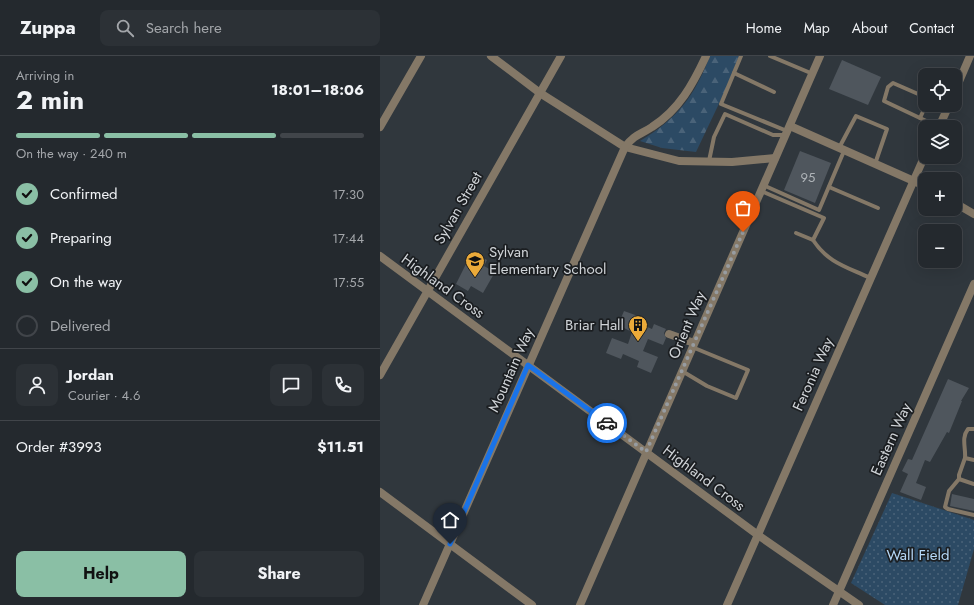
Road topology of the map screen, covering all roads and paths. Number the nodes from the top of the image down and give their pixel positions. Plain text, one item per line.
1 (421, 56) edge
2 (491, 56) edge
3 (561, 56) edge
4 (706, 56) edge
5 (741, 56) edge
6 (770, 56) edge
7 (820, 56) edge
8 (970, 56) edge
9 (734, 73) junction
10 (813, 74) junction
11 (962, 75) edge
12 (774, 92) dead end
13 (540, 93) junction
14 (918, 94) edge
15 (923, 112) edge
16 (920, 118) junction
17 (924, 120) edge
18 (380, 127) edge
19 (788, 131) junction
20 (625, 146) junction
21 (841, 150) junction
22 (775, 158) junction
23 (709, 162) junction
24 (875, 164) junction
25 (921, 164) edge
26 (913, 180) junction
27 (918, 182) edge
28 (762, 188) junction
29 (829, 188) junction
30 (962, 207) edge
31 (878, 208) dead end
32 (974, 214) edge
33 (796, 233) dead end
34 (813, 240) junction
35 (380, 256) edge
36 (870, 278) junction
37 (974, 284) edge
38 (427, 291) junction
39 (669, 334) dead end
40 (693, 345) junction
41 (528, 365) junction
42 (682, 371) junction
43 (380, 375) edge
44 (974, 428) edge
45 (646, 452) junction
46 (965, 458) junction
47 (974, 460) edge
48 (959, 479) junction
49 (974, 484) edge
50 (380, 492) edge
51 (974, 515) edge
52 (758, 535) junction
53 (450, 544) junction
54 (839, 592) junction
55 (423, 605) edge
56 (532, 605) edge
57 (580, 605) edge
58 (727, 605) edge
59 (833, 605) edge
60 (859, 605) edge

1 - 18 street
2 - 13 street
3 - 13 street, Sylvan Street
4 - 20 street
5 - 9 lane
6 - 10 lane
7 - 10 street, Orient Way
8 - 11 street
9 - 12 lane
9 - 19 lane
10 - 19 street, Orient Way
13 - 20 street
13 - 38 street, Sylvan Street
14 - 16 lane
15 - 16 lane
16 - 17 lane
19 - 21 street
19 - 22 street, Orient Way
19 - 23 lane
20 - 23 street
20 - 41 street, Mountain Way
21 - 24 street
21 - 24 lane
21 - 29 lane
22 - 23 street
22 - 28 street, Orient Way
24 - 26 street
25 - 26 street, Feronia Way
26 - 27 street
26 - 36 street, Feronia Way
28 - 29 lane
28 - 34 lane
28 - 40 street, Orient Way
29 - 31 lane
30 - 32 street
33 - 34 lane
34 - 36 lane
35 - 38 street, Highland Cross
36 - 52 street, Feronia Way
37 - 54 street, Eastern Way
38 - 41 street, Highland Cross
38 - 43 street, Sylvan Street
39 - 40 street
40 - 42 street, Orient Way
40 - 42 lane
41 - 45 street, Highland Cross
41 - 53 street, Mountain Way
42 - 45 street, Orient Way
44 - 46 lane
45 - 52 street, Highland Cross
45 - 57 street, Orient Way
46 - 47 lane
46 - 48 lane
48 - 49 lane
48 - 51 lane
50 - 53 street
52 - 54 street, Highland Cross
52 - 58 street, Feronia Way
53 - 55 street, Mountain Way
53 - 56 street
54 - 59 street, Eastern Way
54 - 60 street, Highland Cross

